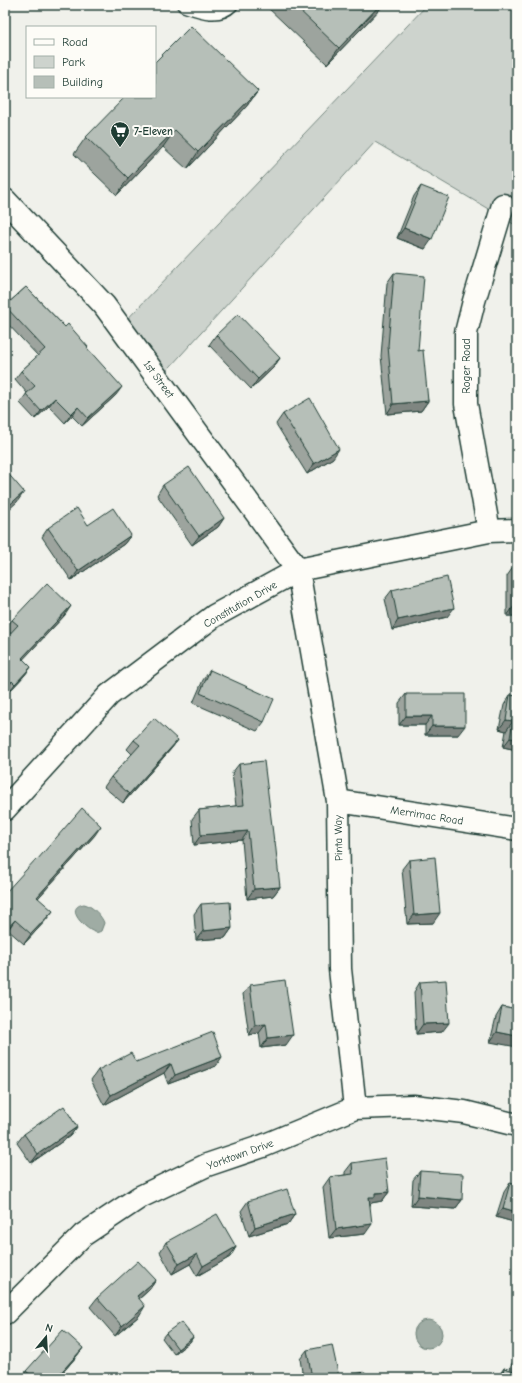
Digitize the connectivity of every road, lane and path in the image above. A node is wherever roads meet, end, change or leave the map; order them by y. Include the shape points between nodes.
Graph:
1 (184, 5) edge
2 (231, 5) edge
3 (5, 200) edge
4 (503, 205) dead end
5 (517, 530) edge
6 (489, 531) junction
7 (298, 570) junction
8 (338, 801) junction
9 (5, 809) edge
10 (517, 829) edge
11 (355, 1108) junction
12 (517, 1125) edge
13 (5, 1313) edge

1 - 2 lane via 208,12 226,10
3 - 7 street, 1st Street via 104,305
4 - 6 street, Roger Road via 466,333 466,404
5 - 6 street, Constitution Drive
6 - 7 street, Constitution Drive
7 - 8 street, Pinta Way
7 - 9 street, Constitution Drive via 214,616 110,695
8 - 10 street, Merrimac Road
8 - 11 street, Pinta Way via 340,969
11 - 12 street, Yorktown Drive via 413,1106 464,1112
11 - 13 street, Yorktown Drive via 263,1146 207,1165 140,1197 83,1235

